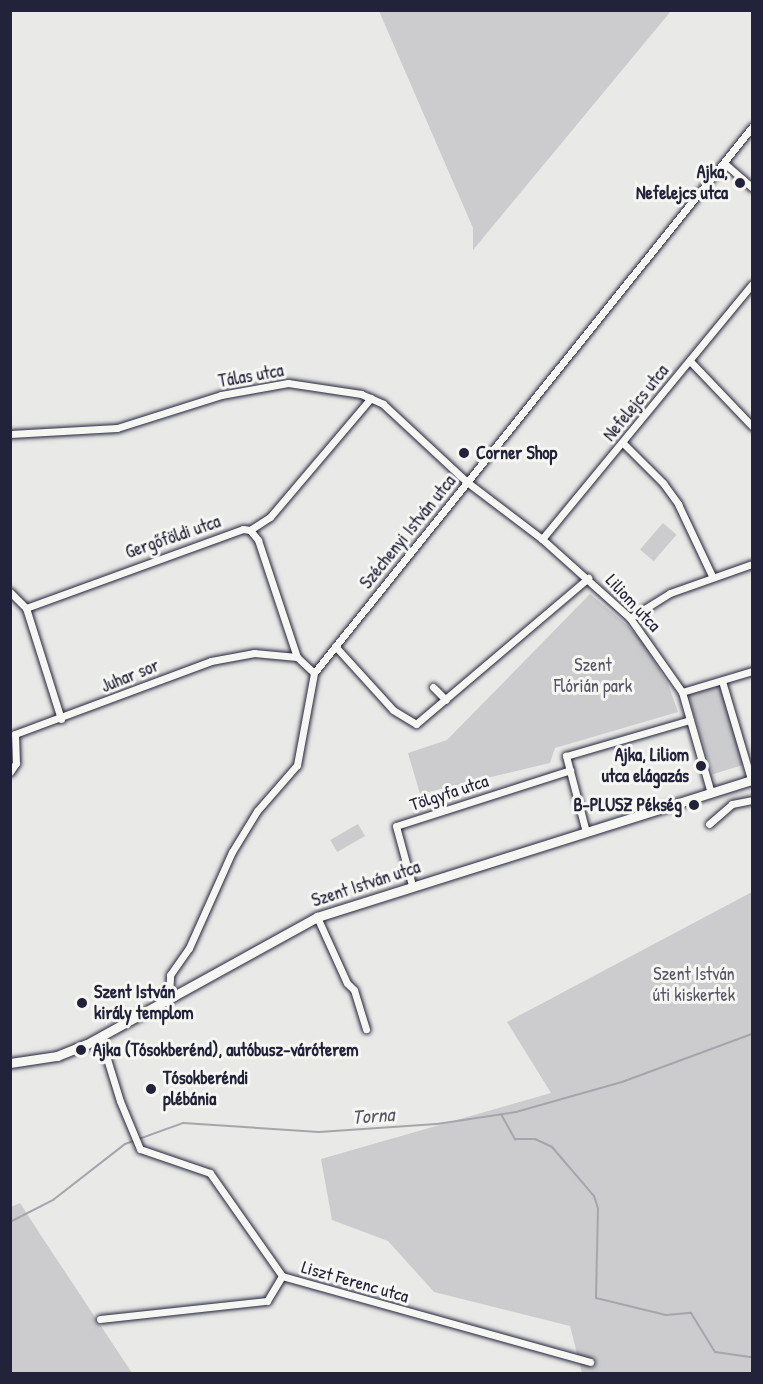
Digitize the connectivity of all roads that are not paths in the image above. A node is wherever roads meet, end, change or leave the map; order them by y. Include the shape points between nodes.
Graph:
1 (753, 127) edge
2 (723, 163) junction
3 (753, 187) edge
4 (753, 284) edge
5 (690, 361) junction
6 (371, 399) junction
7 (753, 426) edge
8 (10, 434) edge
9 (623, 443) junction
10 (467, 482) junction
11 (250, 530) junction
12 (542, 539) junction
13 (753, 564) edge
14 (712, 576) junction
15 (588, 578) junction
16 (10, 592) edge
17 (26, 608) junction
18 (630, 618) junction
19 (335, 646) junction
20 (297, 657) junction
21 (753, 671) edge
22 (314, 673) junction
23 (722, 681) junction
24 (434, 687) dead end
25 (682, 692) junction
26 (446, 700) junction
27 (61, 719) junction
28 (690, 720) junction
29 (570, 770) junction
30 (10, 772) edge
31 (752, 781) edge
32 (711, 793) junction
33 (753, 800) edge
34 (710, 824) dead end
35 (586, 832) junction
36 (412, 885) junction
37 (317, 917) junction
38 (169, 998) junction
39 (366, 1029) dead end
40 (100, 1036) junction
41 (10, 1064) edge
42 (282, 1276) junction
43 (100, 1319) dead end
44 (590, 1362) dead end

1 - 2 street, Széchenyi István utca
2 - 3 street
2 - 10 street, Széchenyi István utca
4 - 5 street, Nefelejcs utca
5 - 7 street
5 - 9 street, Nefelejcs utca
6 - 8 street, Tálas utca via 323,385 288,383 221,395 117,428 67,434
6 - 10 street, Tálas utca via 383,404
6 - 11 street via 270,517
9 - 12 street, Nefelejcs utca
9 - 14 street via 678,504
10 - 12 street, Liliom utca
10 - 19 street, Széchenyi István utca
11 - 17 street, Gergőföldi utca via 205,541
11 - 20 street, Gergőföldi utca via 258,540
12 - 15 street, Liliom utca
13 - 14 street
14 - 18 street via 670,593
15 - 18 street, Liliom utca
15 - 26 street
16 - 17 street
17 - 27 street
18 - 25 street, Liliom utca
19 - 22 street, Széchenyi István utca
19 - 26 street via 411,724 422,721
20 - 22 street, Gergőföldi utca
20 - 27 street, Juhar sor via 254,653 211,661
21 - 23 street
22 - 38 street, Széchenyi István utca via 297,765 258,811 232,852 189,948 170,975
23 - 25 street
23 - 31 street
24 - 26 street
25 - 28 street, Liliom utca
27 - 30 street, Juhar sor via 15,734 16,763
28 - 29 street via 566,756
28 - 32 street, Liliom utca
29 - 35 street
29 - 36 street, Tölgyfa utca via 396,826
31 - 32 main road, Szent István utca
32 - 35 main road, Szent István utca
33 - 34 street via 732,804
35 - 36 main road, Szent István utca
36 - 37 main road, Szent István utca
37 - 38 main road, Szent István utca
37 - 39 street via 347,983 354,990
38 - 40 main road, Szent István utca
40 - 41 main road, Szent István utca via 57,1056
40 - 42 street, Liszt Ferenc utca via 140,1149 210,1173
42 - 43 street via 267,1301
42 - 44 street, Liszt Ferenc utca

